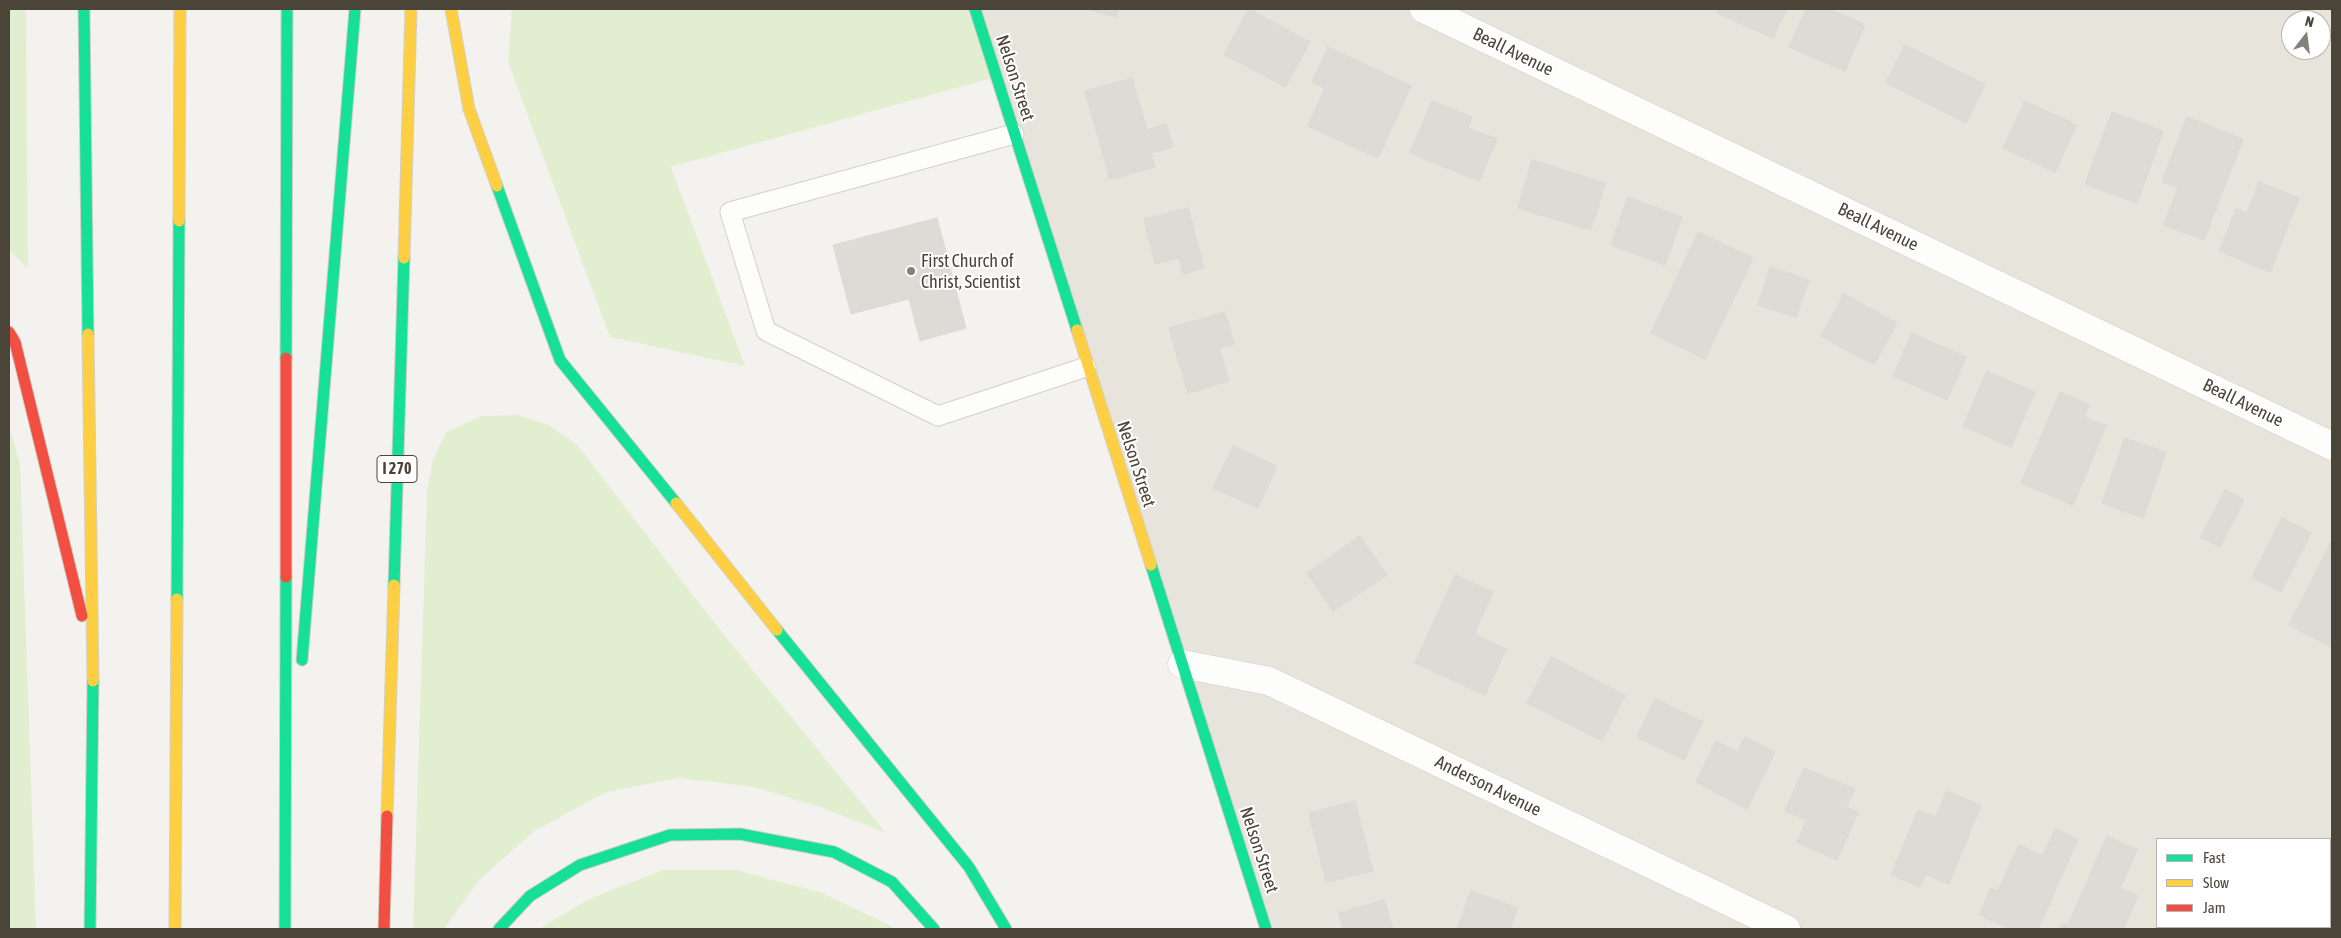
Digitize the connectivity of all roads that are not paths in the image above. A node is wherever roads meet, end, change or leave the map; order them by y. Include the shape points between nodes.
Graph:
1 (84, 9) edge
2 (180, 9) edge
3 (287, 9) edge
4 (355, 9) edge
5 (410, 9) edge
6 (451, 9) edge
7 (974, 9) edge
8 (1424, 9) edge
9 (1014, 134) junction
10 (9, 332) edge
11 (1086, 367) junction
12 (2332, 446) edge
13 (93, 663) junction
14 (1182, 664) junction
15 (301, 671) dead end
16 (298, 711) dead end
17 (285, 869) junction
18 (90, 929) edge
19 (175, 929) edge
20 (285, 929) edge
21 (384, 929) edge
22 (499, 929) edge
23 (934, 929) edge
24 (1006, 929) edge
25 (1266, 929) edge
26 (1786, 929) edge

1 - 13 main road
2 - 19 main road
3 - 17 main road
4 - 15 main road
5 - 21 main road, I 270
6 - 24 main road via 469,109 560,360 969,867
7 - 9 main road, Nelson Street
8 - 12 street, Beall Avenue
9 - 11 main road, Nelson Street
9 - 11 lane via 730,212 766,331 938,416
10 - 13 main road via 15,342
11 - 14 main road, Nelson Street
13 - 18 main road
14 - 25 main road, Nelson Street
14 - 26 street, Anderson Avenue via 1269,681
16 - 17 main road
17 - 20 main road
22 - 23 main road via 530,896 580,865 670,835 740,834 834,852 892,882

